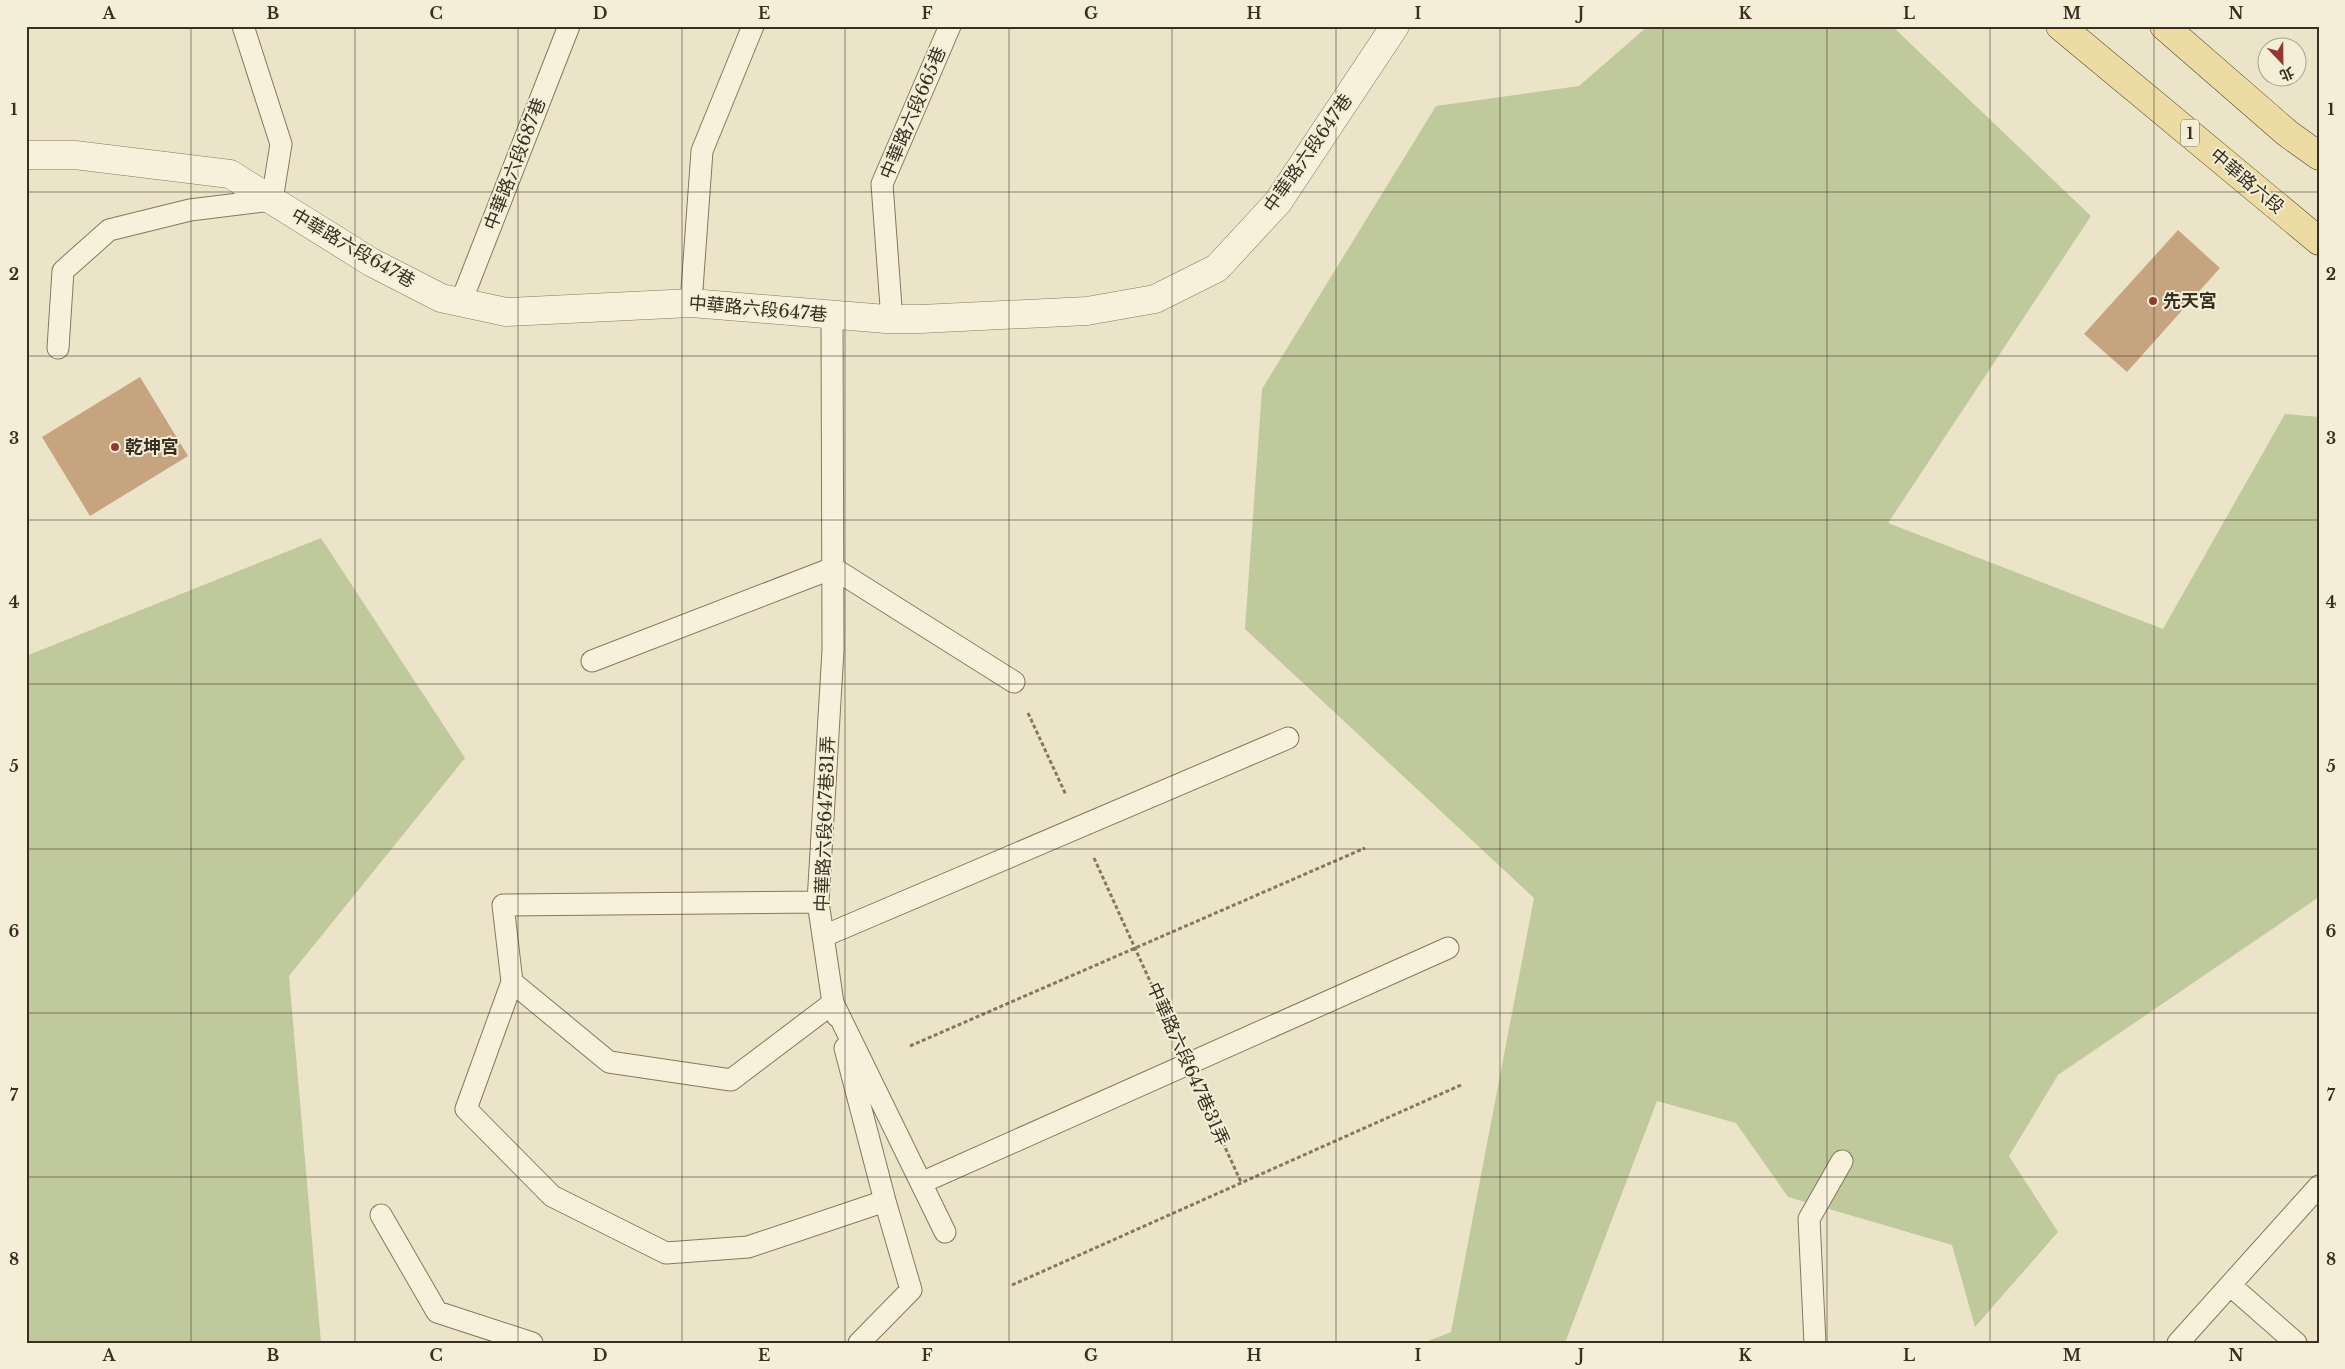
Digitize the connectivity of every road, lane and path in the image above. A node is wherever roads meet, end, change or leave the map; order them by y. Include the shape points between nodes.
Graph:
1 (243, 26) edge
2 (569, 26) edge
3 (752, 26) edge
4 (950, 26) edge
5 (1395, 26) edge
6 (2060, 26) edge
7 (2164, 26) edge
8 (26, 155) edge
9 (2319, 156) edge
10 (272, 200) junction
11 (2319, 241) edge
12 (461, 302) junction
13 (690, 302) junction
14 (832, 315) junction
15 (886, 319) junction
16 (58, 348) dead end
17 (833, 568) junction
18 (592, 661) dead end
19 (1014, 682) joint
20 (1288, 738) dead end
21 (1080, 826) junction
22 (1365, 848) dead end
23 (818, 902) junction
24 (824, 936) junction
25 (1134, 947) junction
26 (1448, 948) dead end
27 (512, 982) junction
28 (833, 1003) junction
29 (910, 1046) dead end
30 (1188, 1064) junction
31 (1461, 1084) dead end
32 (1842, 1161) dead end
33 (1241, 1182) junction
34 (921, 1183) junction
35 (2319, 1186) edge
36 (885, 1201) junction
37 (381, 1215) dead end
38 (946, 1232) dead end
39 (1012, 1285) dead end
40 (2230, 1285) junction
41 (532, 1343) edge
42 (859, 1343) edge
43 (1815, 1343) edge
44 (2178, 1343) edge
45 (2296, 1343) edge

1 - 10 lane via 281,144
2 - 12 lane, 中華路六段687巷
3 - 13 lane via 702,151
4 - 15 lane, 中華路六段665巷 via 882,184 891,307
5 - 15 street, 中華路六段647巷 via 1278,202 1217,268 1155,299 1087,311
6 - 11 main road, 中華路六段 / 1
7 - 9 main road via 2286,133
8 - 10 street, 中華路六段647巷 via 75,155 230,174
10 - 12 street, 中華路六段647巷 via 371,262 441,298
10 - 16 lane via 190,210 110,230 63,271
12 - 13 street, 中華路六段647巷 via 506,312
13 - 14 street, 中華路六段647巷
14 - 15 street, 中華路六段647巷
14 - 17 lane, 中華路六段647巷31弄
17 - 18 lane
17 - 19 lane
17 - 23 lane, 中華路六段647巷31弄 via 833,650
19 - 21 path, 中華路六段647巷31弄
20 - 21 lane
21 - 24 lane
21 - 25 path, 中華路六段647巷31弄
22 - 25 path
23 - 24 lane, 中華路六段647巷31弄
23 - 27 lane via 503,905
24 - 28 lane, 中華路六段647巷31弄
25 - 29 path
25 - 30 path, 中華路六段647巷31弄
26 - 30 lane
27 - 28 lane via 609,1062 730,1080
27 - 36 lane via 466,1109 552,1196 666,1253 748,1248
28 - 34 lane, 中華路六段647巷31弄
28 - 36 lane
30 - 33 path, 中華路六段647巷31弄
30 - 34 lane
31 - 33 path
32 - 43 lane via 1809,1219
33 - 39 path
34 - 38 lane, 中華路六段647巷31弄
35 - 40 lane
36 - 42 lane via 911,1290
37 - 41 lane via 437,1312
40 - 44 lane
40 - 45 lane

